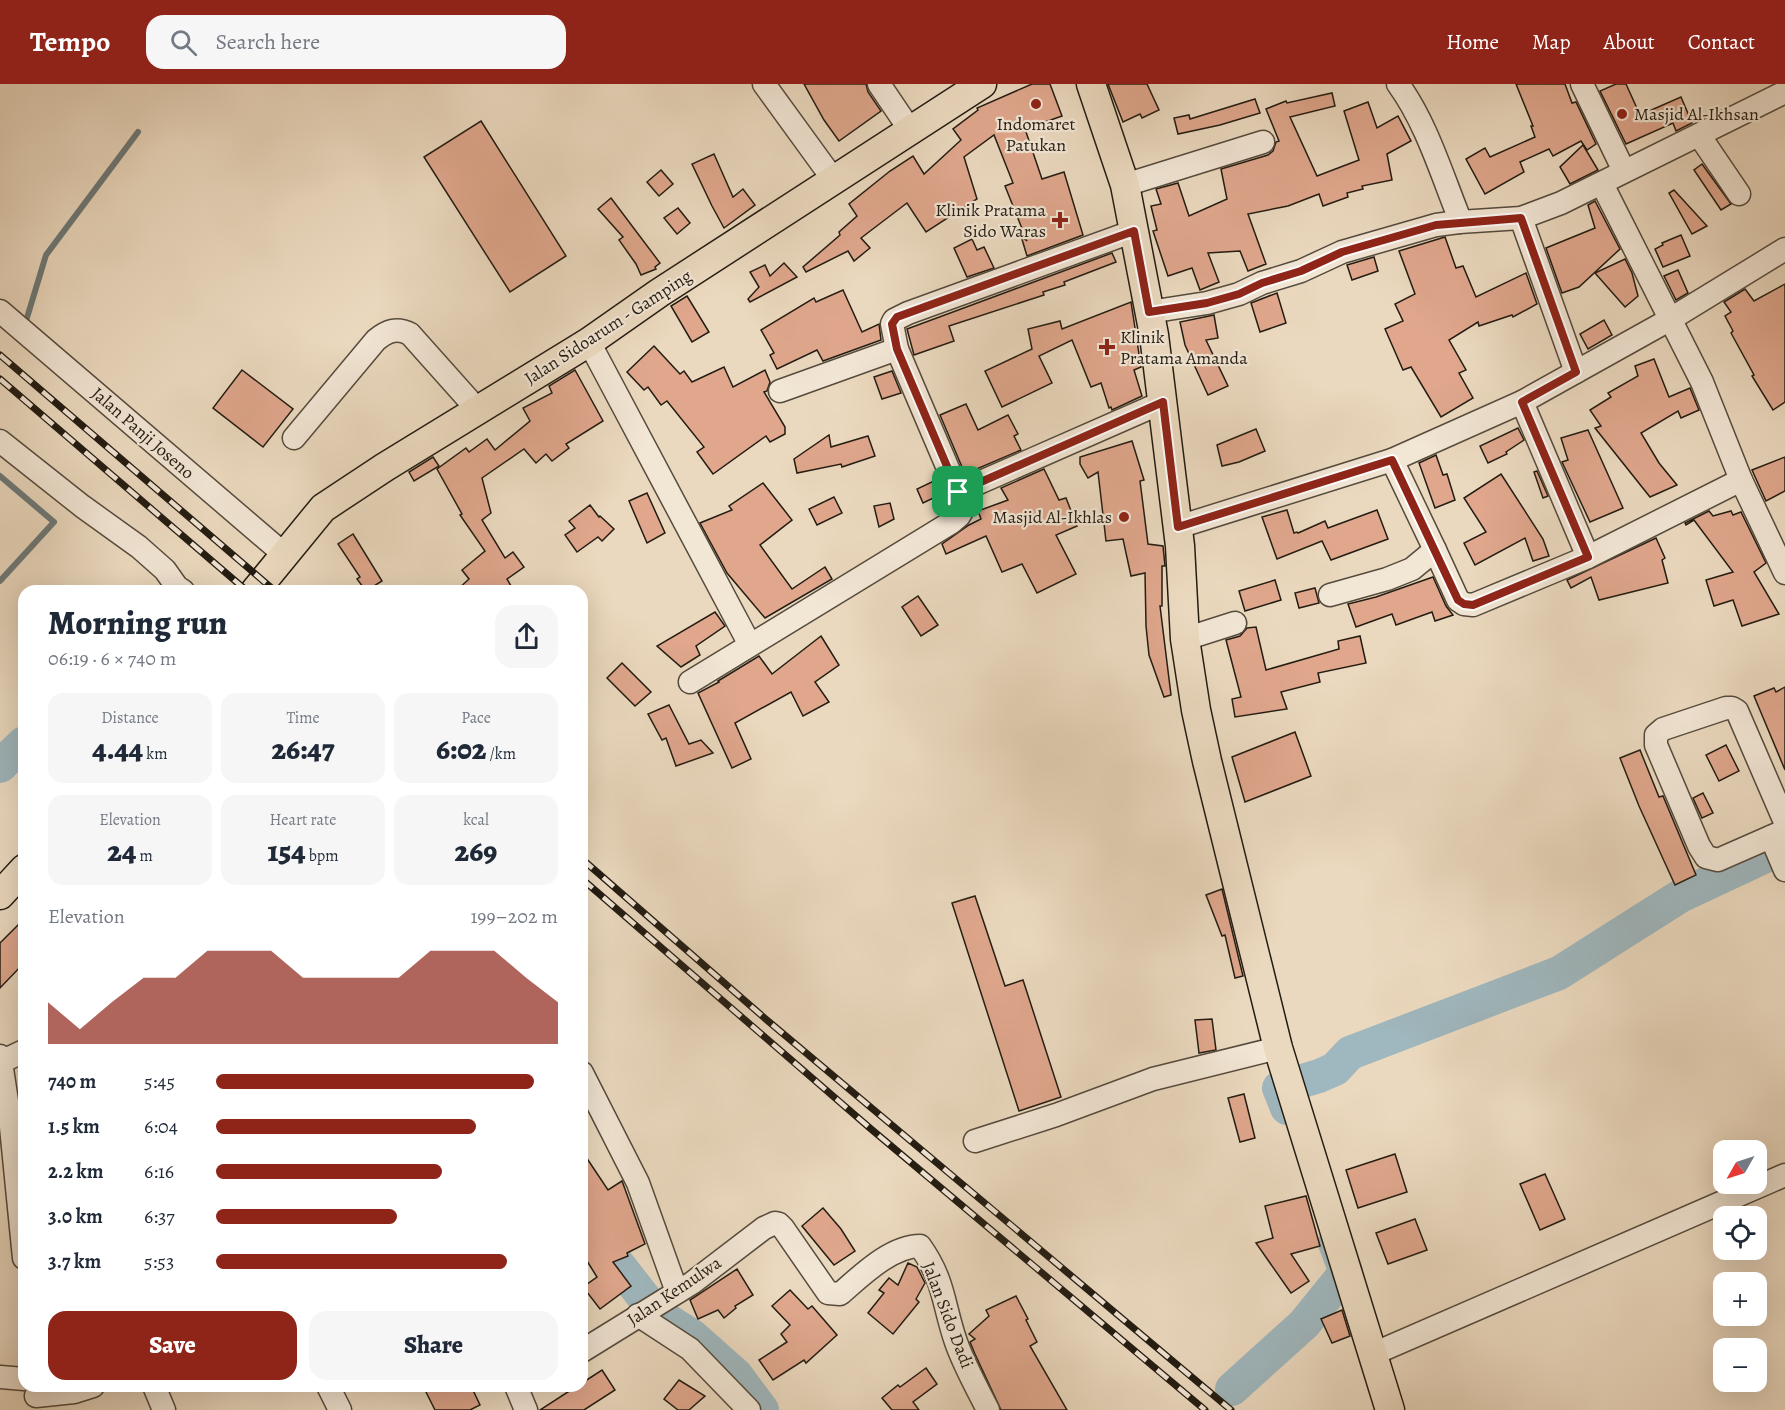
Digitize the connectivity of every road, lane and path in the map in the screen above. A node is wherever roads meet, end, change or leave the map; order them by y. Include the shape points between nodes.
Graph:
1 (764, 84) edge
2 (879, 84) edge
3 (981, 84) edge
4 (1091, 84) edge
5 (1398, 84) edge
6 (1582, 84) edge
7 (1785, 92) edge
8 (910, 130) junction
9 (1699, 135) junction
10 (1263, 142) dead end
11 (1624, 171) junction
12 (833, 179) junction
13 (1602, 184) junction
14 (1125, 185) junction
15 (1739, 194) dead end
16 (1521, 218) junction
17 (1459, 222) junction
18 (1134, 231) junction
19 (1785, 249) edge
20 (0, 311) edge
21 (1149, 312) junction
22 (1669, 320) junction
23 (589, 342) junction
24 (897, 349) junction
25 (1576, 372) junction
26 (780, 391) dead end
27 (1163, 402) junction
28 (1522, 402) junction
29 (476, 411) junction
30 (294, 438) dead end
31 (0, 441) edge
32 (1392, 460) junction
33 (1741, 480) junction
34 (958, 492) junction
35 (1178, 527) junction
36 (1435, 550) junction
37 (285, 555) junction
38 (1588, 557) junction
39 (1785, 573) edge
40 (176, 585) edge
41 (260, 585) edge
42 (1330, 595) dead end
43 (1234, 623) dead end
44 (1185, 639) junction
45 (750, 645) junction
46 (690, 682) dead end
47 (1780, 833) edge
48 (18, 876) edge
49 (0, 895) edge
50 (1278, 1048) junction
51 (18, 1053) edge
52 (1, 1059) edge
53 (588, 1085) edge
54 (975, 1141) dead end
55 (1785, 1175) edge
56 (18, 1184) edge
57 (764, 1228) joint
58 (671, 1296) junction
59 (638, 1315) junction
60 (588, 1347) edge
61 (1373, 1354) junction
62 (0, 1377) edge
63 (18, 1386) edge
64 (74, 1392) edge
65 (156, 1392) edge
66 (331, 1392) edge
67 (31, 1393) edge
68 (164, 1410) edge
69 (340, 1410) edge
70 (749, 1410) edge
71 (988, 1410) edge
72 (1390, 1410) edge

1 - 12 street
2 - 8 street
3 - 8 main road, Jalan Sidoarum - Gamping
4 - 14 main road
5 - 17 street via 1423,127
6 - 11 street
7 - 9 street
8 - 12 main road, Jalan Sidoarum - Gamping
9 - 11 street
9 - 15 street
10 - 14 street
11 - 13 street
12 - 23 main road, Jalan Sidoarum - Gamping
13 - 16 street
13 - 22 street
14 - 18 main road
16 - 17 street
16 - 25 street
17 - 21 street via 1427,227 1342,252 1239,294
18 - 21 main road
18 - 24 street via 897,317 892,324
19 - 22 street
20 - 37 street, Jalan Panji Joseno
21 - 27 main road
22 - 25 street
22 - 33 street via 1702,382
23 - 29 main road, Jalan Sidoarum - Gamping
23 - 45 street
24 - 26 street
24 - 34 street
25 - 28 street
27 - 34 street
27 - 35 main road
28 - 32 street
28 - 38 street
29 - 30 street via 410,334 393,331 376,340
29 - 37 main road, Jalan Sidoarum - Gamping via 324,508
31 - 40 street via 139,547
32 - 35 street
32 - 36 street
33 - 38 street
33 - 39 street
34 - 45 street via 963,510 952,522
35 - 44 main road
36 - 38 street via 1458,600 1469,605
36 - 42 street via 1412,569
37 - 41 main road, Jalan Sidoarum - Gamping
43 - 44 street
44 - 50 main road via 1207,762
45 - 46 street
47 - 47 street via 1718,860 1706,857 1656,745 1656,735 1663,729 1726,708 1737,711
48 - 49 main road
50 - 54 street via 1153,1079
50 - 61 main road
51 - 52 street
52 - 56 street
53 - 58 street via 638,1183
55 - 61 street
57 - 58 street, Jalan Kemulwa
57 - 71 street, Jalan Sido Dadi via 779,1224 828,1293 840,1294 893,1253 908,1246 920,1246 932,1263 956,1343
58 - 59 street, Jalan Kemulwa
59 - 60 street, Jalan Kemulwa
59 - 70 street via 690,1349
61 - 72 main road
62 - 63 street
64 - 67 street
65 - 68 street
66 - 69 street

